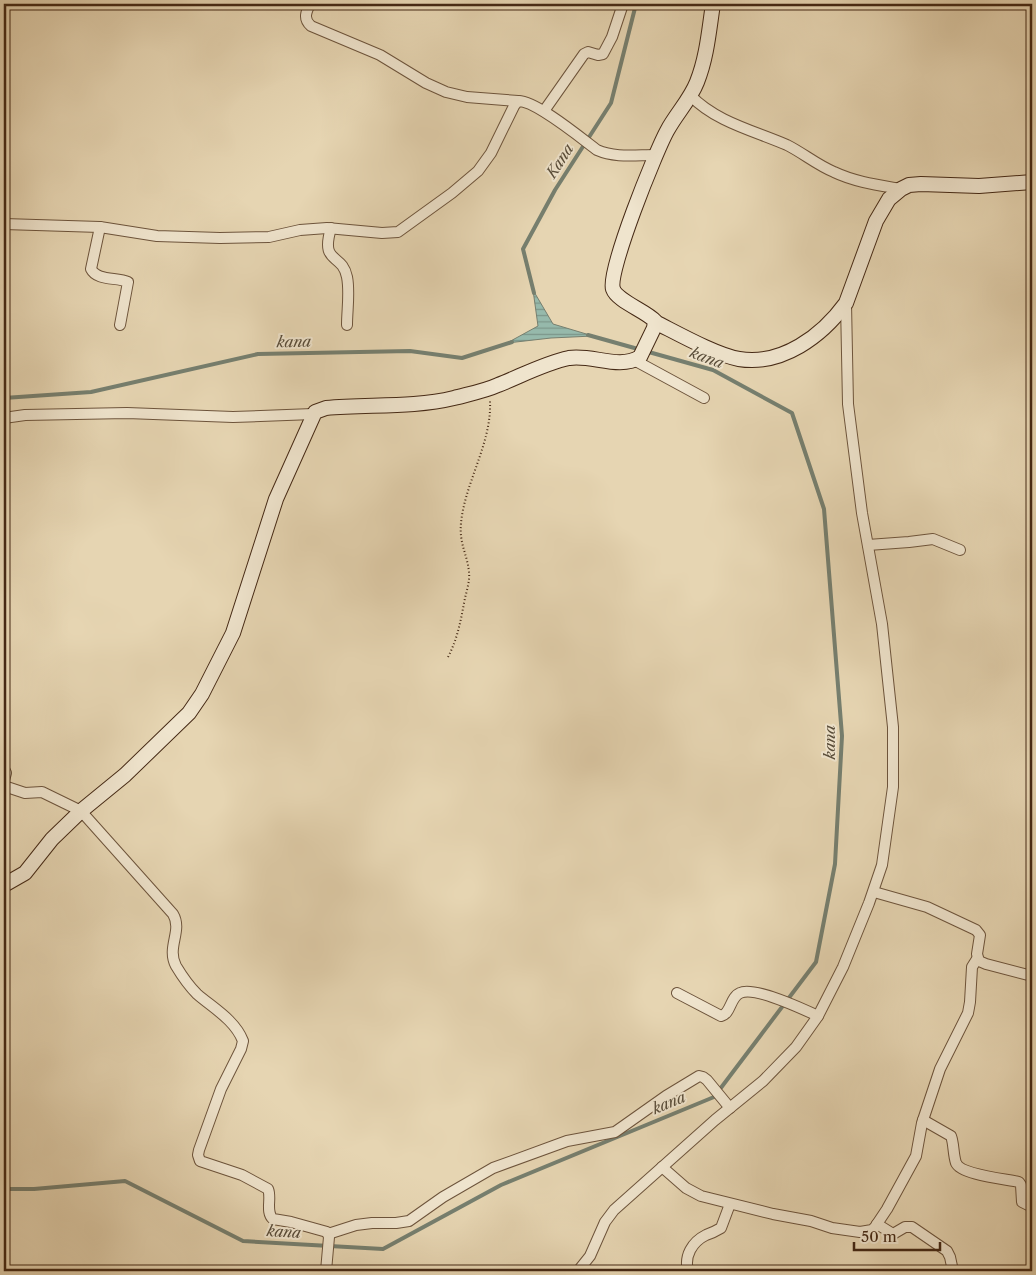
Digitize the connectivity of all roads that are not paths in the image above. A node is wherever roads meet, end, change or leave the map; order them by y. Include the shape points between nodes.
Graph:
1 (310, 4) edge
2 (623, 4) edge
3 (713, 4) edge
4 (691, 96) junction
5 (518, 101) junction
6 (544, 111) junction
7 (656, 155) junction
8 (1032, 182) edge
9 (901, 189) junction
10 (4, 224) edge
11 (100, 227) junction
12 (331, 228) junction
13 (846, 303) junction
14 (120, 325) dead end
15 (347, 325) dead end
16 (654, 327) junction
17 (638, 356) junction
18 (704, 398) dead end
19 (313, 414) junction
20 (4, 418) edge
21 (868, 545) junction
22 (960, 550) dead end
23 (4, 769) edge
24 (4, 780) edge
25 (4, 786) edge
26 (80, 811) junction
27 (4, 885) edge
28 (874, 892) junction
29 (978, 959) junction
30 (1032, 976) edge
31 (677, 993) dead end
32 (814, 1014) junction
33 (728, 1105) junction
34 (923, 1120) junction
35 (662, 1167) junction
36 (730, 1204) junction
37 (1032, 1206) edge
38 (877, 1224) junction
39 (328, 1235) junction
40 (327, 1268) edge
41 (578, 1271) edge
42 (688, 1271) edge
43 (953, 1271) edge

1 - 5 street via 306,16 311,26 380,55 437,89 459,96
2 - 6 street via 603,54 586,53
3 - 4 street via 702,71
4 - 7 street
4 - 9 street via 722,118 788,146 833,172 853,180
5 - 6 street
5 - 12 street via 492,153 478,171 402,229 382,234
6 - 7 street via 597,150 612,155
7 - 16 street via 619,253 612,282 616,294 652,318
8 - 9 street via 978,186 921,184
9 - 13 street via 889,199 876,220
10 - 11 street
11 - 12 street via 157,236 220,238
11 - 14 street via 91,269 99,276 128,282
12 - 15 street via 327,244 329,252 344,269 348,280
13 - 16 street via 810,340 786,353 763,360 729,356
13 - 21 street via 848,404
16 - 17 street
17 - 18 street
17 - 19 street via 614,361 571,358 489,388 437,401 338,407 317,410
19 - 20 street via 233,417 25,415
19 - 26 street via 276,499 233,633 202,694 189,713 144,758
21 - 22 street via 933,539
21 - 28 street via 882,624 894,727 893,787 882,865
23 - 24 street
25 - 26 street via 25,793 42,792
26 - 27 street via 20,877
26 - 39 street via 173,914 177,923 172,952 175,964 193,989 235,1027 242,1038 243,1044 221,1089 199,1150 199,1160 242,1175 268,1189 269,1214 273,1219
28 - 29 street via 927,907 976,930 980,935
28 - 32 street via 843,968
29 - 30 street
29 - 34 street via 972,967 966,1019 940,1069
31 - 32 street via 721,1016 740,993 766,995
32 - 33 street via 788,1058 763,1081
33 - 35 street
33 - 39 street via 707,1080 697,1077 615,1132 566,1141 493,1168 443,1196 406,1222 356,1225
34 - 37 street via 951,1136 959,1167 968,1172 1019,1182 1022,1202
34 - 38 street via 914,1160
35 - 36 street via 693,1192
35 - 41 street via 610,1215 590,1256
36 - 38 street via 832,1228 868,1232
36 - 42 street via 721,1228 691,1248 686,1262
38 - 43 street via 893,1234 905,1227 914,1228 947,1251
39 - 40 street

